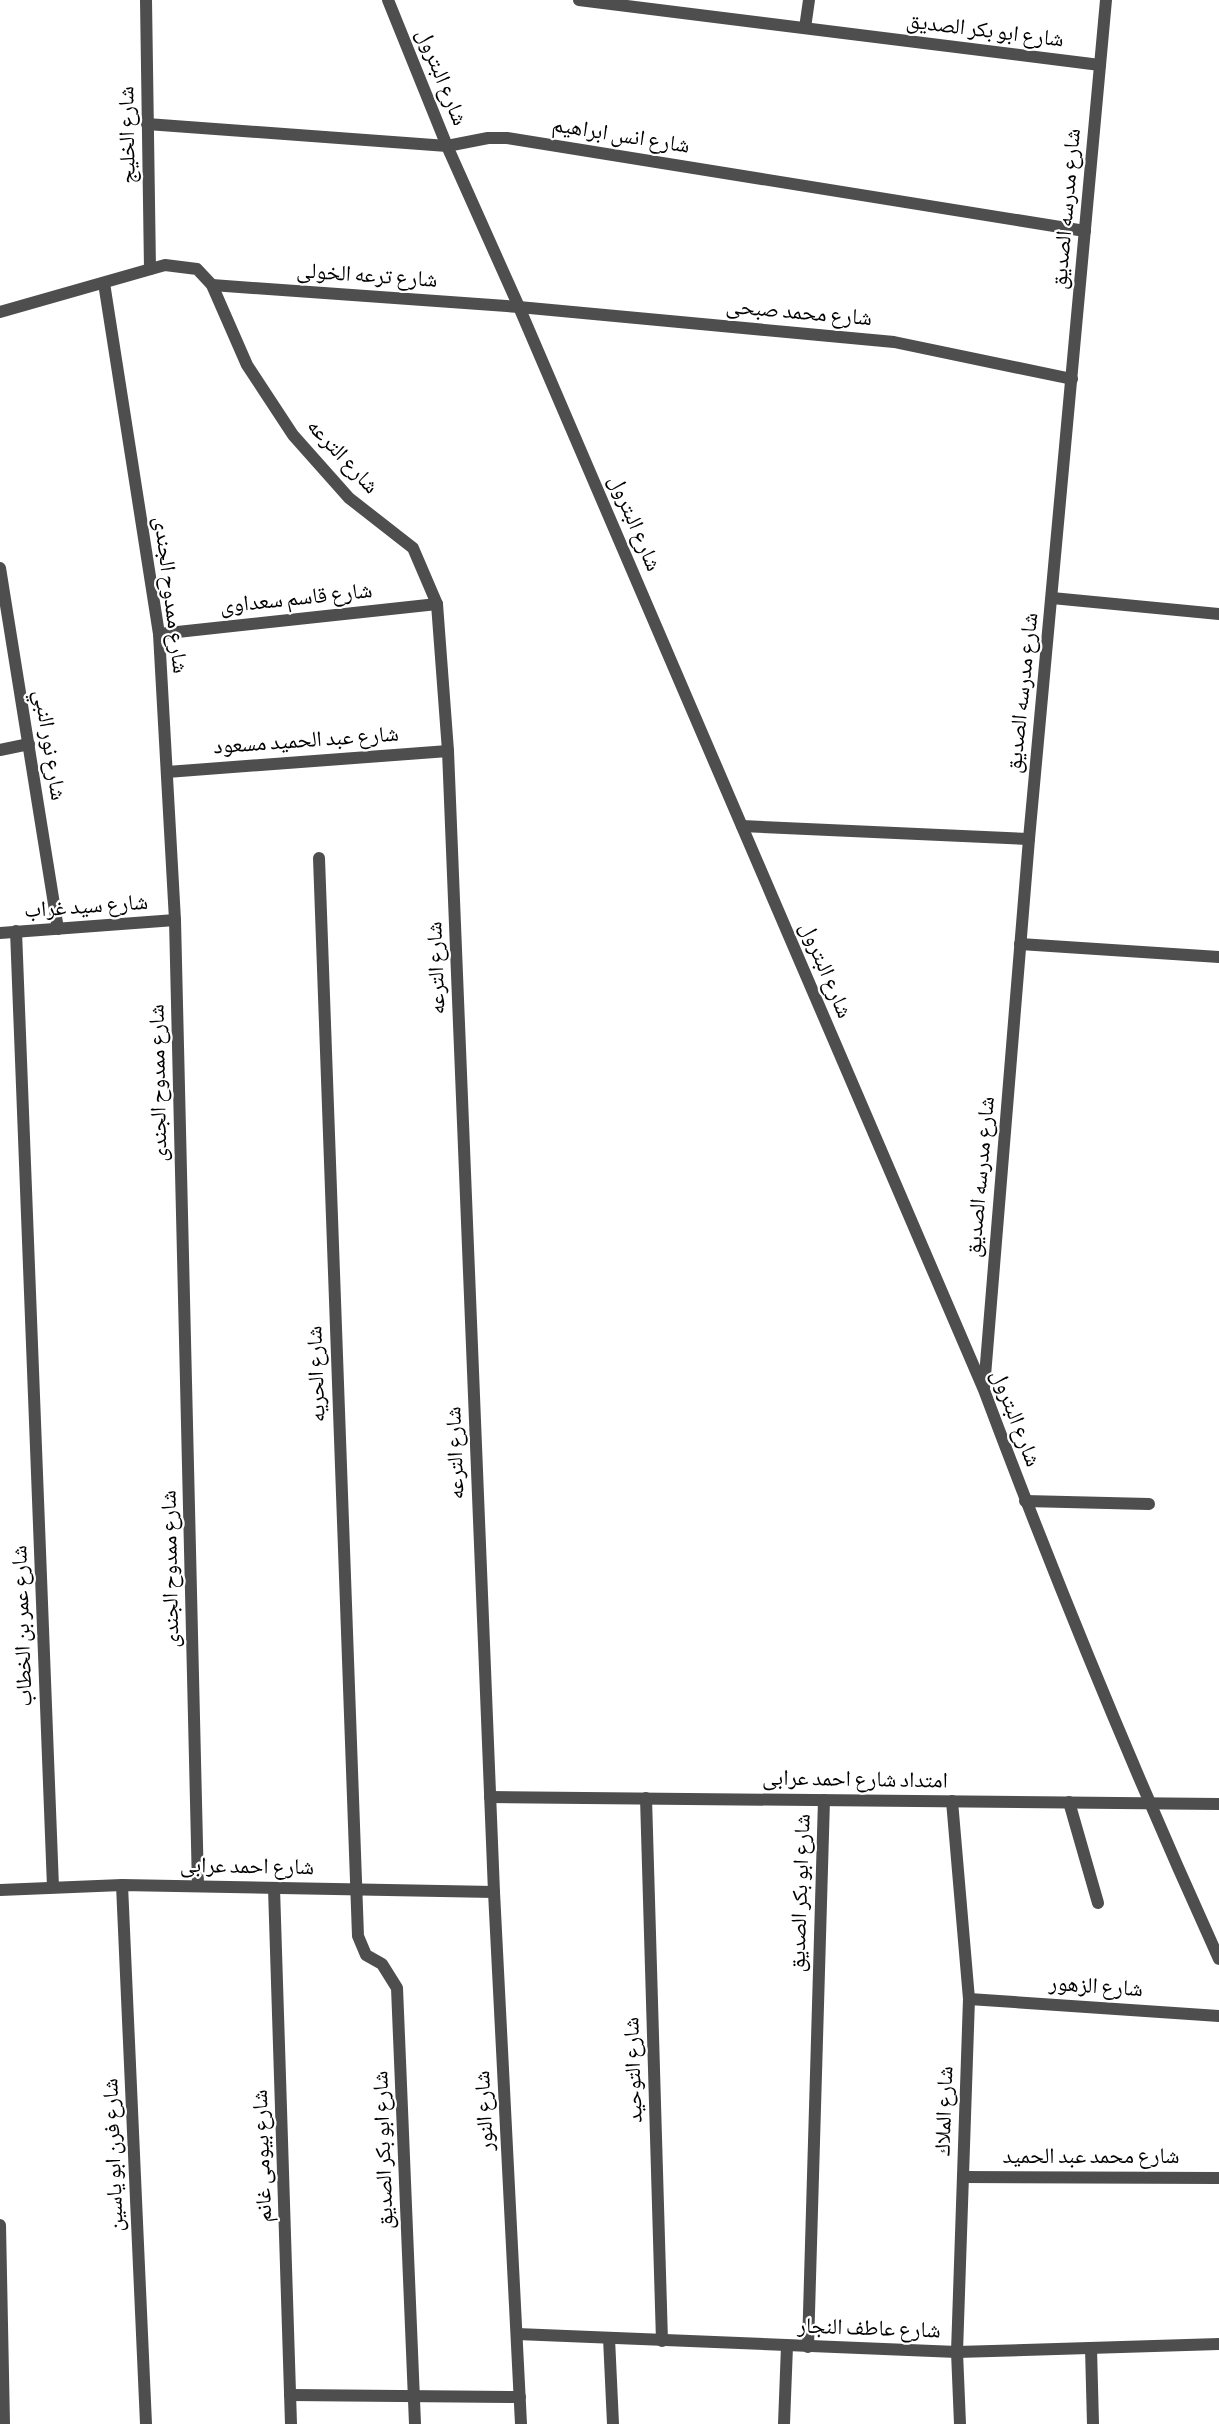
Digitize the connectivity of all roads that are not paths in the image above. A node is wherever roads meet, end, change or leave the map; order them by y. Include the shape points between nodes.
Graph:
1 (146, 0) edge
2 (388, 0) edge
3 (579, 0) edge
4 (809, 0) edge
5 (1106, 0) edge
6 (674, 6) edge
7 (805, 28) junction
8 (1100, 65) junction
9 (147, 124) junction
10 (447, 146) junction
11 (1085, 231) junction
12 (150, 269) junction
13 (104, 283) junction
14 (212, 285) junction
15 (519, 307) junction
16 (0, 312) edge
17 (1072, 379) junction
18 (0, 568) edge
19 (1052, 598) junction
20 (437, 604) junction
21 (1219, 614) edge
22 (159, 634) junction
23 (29, 744) junction
24 (0, 750) edge
25 (448, 751) junction
26 (167, 772) junction
27 (742, 826) junction
28 (1029, 839) junction
29 (319, 858) dead end
30 (175, 920) junction
31 (58, 929) junction
32 (16, 932) junction
33 (0, 933) edge
34 (1020, 944) junction
35 (1219, 957) edge
36 (984, 1390) junction
37 (1025, 1501) junction
38 (1149, 1504) dead end
39 (490, 1797) junction
40 (646, 1798) junction
41 (824, 1800) junction
42 (952, 1801) junction
43 (1068, 1802) junction
44 (1149, 1803) junction
45 (1219, 1804) edge
46 (122, 1885) junction
47 (198, 1886) junction
48 (53, 1887) junction
49 (274, 1888) junction
50 (0, 1890) edge
51 (355, 1890) junction
52 (494, 1892) junction
53 (1098, 1903) dead end
54 (1219, 1959) edge
55 (969, 1999) junction
56 (1219, 2016) edge
57 (963, 2177) junction
58 (1219, 2178) edge
59 (0, 2225) edge
60 (517, 2334) junction
61 (609, 2338) junction
62 (662, 2340) junction
63 (1219, 2344) edge
64 (787, 2346) junction
65 (808, 2347) junction
66 (1090, 2348) junction
67 (957, 2352) junction
68 (290, 2395) junction
69 (414, 2395) junction
70 (520, 2397) junction
71 (4, 2424) edge
72 (146, 2424) edge
73 (291, 2424) edge
74 (415, 2424) edge
75 (521, 2424) edge
76 (613, 2424) edge
77 (784, 2424) edge
78 (960, 2424) edge
79 (1093, 2424) edge

1 - 9 street, شارع الخليج
2 - 10 street, شارع البترول
3 - 6 street, شارع ابو بكر الصديق
4 - 7 street
5 - 8 street, شارع مدرسه الصديق
6 - 7 street, شارع ابو بكر الصديق
7 - 8 street, شارع ابو بكر الصديق
8 - 11 street, شارع مدرسه الصديق
9 - 10 street, شارع انس ابراهيم
9 - 12 street, شارع الخليج
10 - 11 street, شارع انس ابراهيم via 507,138
10 - 15 street, شارع البترول
11 - 17 street, شارع مدرسه الصديق
12 - 13 street
12 - 14 street via 197,269
13 - 16 street
13 - 22 street, شارع ممدوح الجندى
14 - 15 street, شارع ترعه الخولى
14 - 20 street, شارع الترعه via 247,365 293,435 349,498 413,548
15 - 17 street, شارع محمد صبحى via 894,342
15 - 27 street, شارع البترول
17 - 19 street, شارع مدرسه الصديق
18 - 23 street, شارع نور النبي
19 - 21 street
19 - 28 street, شارع مدرسه الصديق
20 - 22 street, شارع قاسم سعداوى
20 - 25 street, شارع الترعه
22 - 26 street, شارع ممدوح الجندى
23 - 24 street
23 - 31 street, شارع نور النبي
25 - 26 street, شارع عبد الحميد مسعود
25 - 39 street, شارع الترعه
26 - 30 street, شارع ممدوح الجندى
27 - 28 street
27 - 36 street, شارع البترول
28 - 34 street, شارع مدرسه الصديق
29 - 51 street, شارع الحريه
30 - 31 street, شارع سيد غراب
30 - 47 street, شارع ممدوح الجندى
31 - 32 street, شارع سيد غراب
32 - 33 street, شارع سيد غراب
32 - 48 street, شارع عمر بن الخطاب
34 - 35 street
34 - 36 street, شارع مدرسه الصديق
36 - 37 street, شارع البترول
37 - 38 street
37 - 44 street, شارع البترول
39 - 40 street, امتداد شارع احمد عرابى
39 - 52 street, شارع النور
40 - 41 street, امتداد شارع احمد عرابى
40 - 62 street, شارع التوحيد
41 - 42 street, امتداد شارع احمد عرابى
41 - 65 street, شارع ابو بكر الصديق
42 - 43 street, امتداد شارع احمد عرابى
42 - 55 street, شارع الملاك
43 - 44 street, امتداد شارع احمد عرابى
43 - 53 street
44 - 45 street, امتداد شارع احمد عرابى
44 - 54 street, شارع البترول
46 - 47 street, شارع احمد عرابى
46 - 48 street, شارع احمد عرابى
46 - 72 street, شارع فرن ابو ياسين
47 - 49 street, شارع احمد عرابى
48 - 50 street, شارع احمد عرابى
49 - 51 street, شارع احمد عرابى
49 - 68 street, شارع بيومى غانم
51 - 52 street, شارع احمد عرابى
51 - 69 street, شارع ابو بكر الصديق via 358,1936 366,1955 382,1964 397,1988
52 - 60 street, شارع النور
55 - 56 street, شارع الزهور
55 - 57 street, شارع الملاك
57 - 58 street, شارع محمد عبد الحميد
57 - 67 street, شارع الملاك
59 - 71 street
60 - 61 street, شارع عاطف النجار
60 - 70 street, شارع النور
61 - 62 street, شارع عاطف النجار
61 - 76 street
62 - 64 street, شارع عاطف النجار
63 - 66 street, شارع عاطف النجار
64 - 65 street, شارع عاطف النجار
64 - 77 street
65 - 67 street, شارع عاطف النجار
66 - 67 street, شارع عاطف النجار
66 - 79 street
67 - 78 street, شارع الملاك
68 - 69 street
68 - 73 street, شارع بيومى غانم
69 - 70 street
69 - 74 street, شارع ابو بكر الصديق
70 - 75 street, شارع النور

